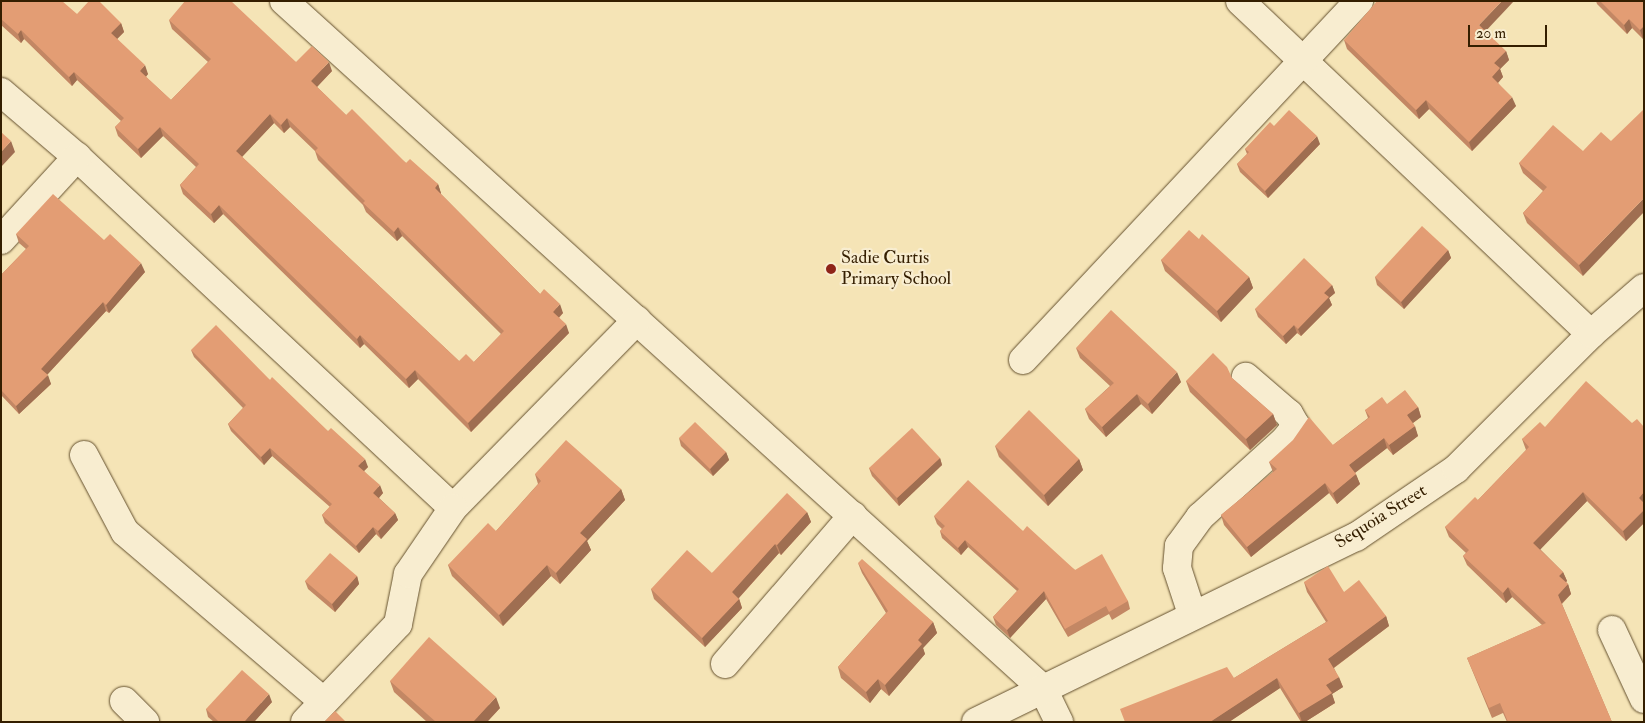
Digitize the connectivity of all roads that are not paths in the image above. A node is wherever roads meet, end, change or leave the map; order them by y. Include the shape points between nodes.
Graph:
1 (284, 1) edge
2 (1240, 1) edge
3 (1359, 1) edge
4 (1304, 60) junction
5 (1, 92) edge
6 (76, 157) junction
7 (1, 240) edge
8 (1644, 288) edge
9 (637, 320) junction
10 (1591, 334) junction
11 (1024, 360) dead end
12 (1246, 377) dead end
13 (84, 454) dead end
14 (453, 508) junction
15 (853, 515) junction
16 (1192, 614) junction
17 (1612, 630) dead end
18 (725, 664) dead end
19 (1043, 689) junction
20 (322, 700) junction
21 (1644, 700) edge
22 (124, 701) dead end
23 (146, 722) edge
24 (305, 722) edge
25 (976, 722) edge
26 (1059, 722) edge

1 - 9 street
2 - 4 street
3 - 4 street
4 - 10 street
4 - 11 street
5 - 6 street
6 - 7 street
6 - 14 street
8 - 10 street, Sequoia Street
9 - 14 street
9 - 15 street
10 - 16 street, Sequoia Street via 1456,468 1356,537
12 - 16 street via 1289,414 1296,426 1285,440 1200,516 1179,546 1177,568
13 - 20 street via 125,532
14 - 20 street via 408,574 398,624
15 - 18 street
15 - 19 street
16 - 19 street, Sequoia Street
17 - 21 street
19 - 25 street, Sequoia Street
19 - 26 street
20 - 24 street
22 - 23 street

